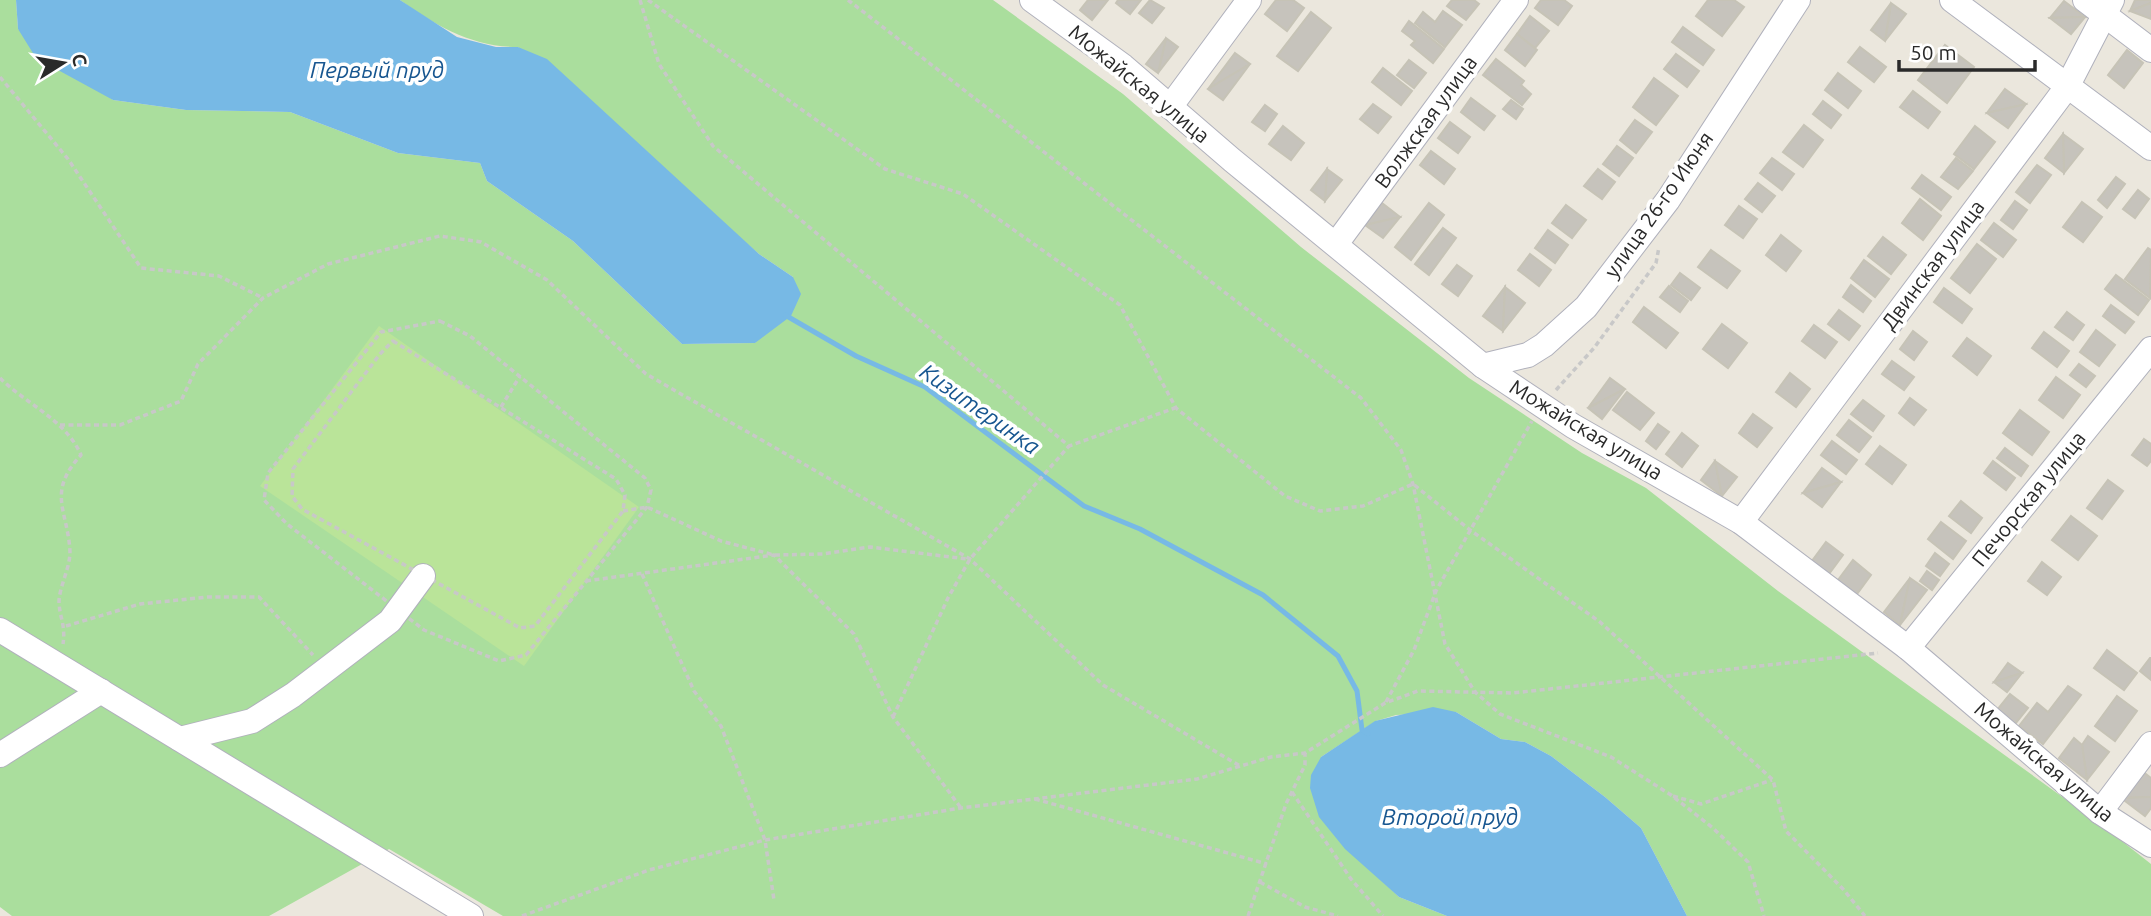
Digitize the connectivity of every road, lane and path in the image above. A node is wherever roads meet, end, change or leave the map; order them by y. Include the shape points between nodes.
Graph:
1 (640, 0) edge
2 (648, 0) edge
3 (848, 0) edge
4 (1032, 0) edge
5 (1249, 0) edge
6 (1516, 0) edge
7 (1798, 0) edge
8 (1952, 0) edge
9 (2085, 0) edge
10 (2109, 7) edge
11 (2151, 50) edge
12 (0, 77) edge
13 (2067, 87) junction
14 (1170, 107) junction
15 (2151, 148) edge
16 (1660, 238) dead end
17 (1336, 244) junction
18 (263, 298) junction
19 (2151, 349) edge
20 (1483, 366) junction
21 (520, 376) junction
22 (0, 377) edge
23 (1541, 406) junction
24 (501, 407) junction
25 (1176, 408) junction
26 (60, 425) junction
27 (1069, 446) junction
28 (1413, 484) junction
29 (647, 506) junction
30 (623, 510) junction
31 (1741, 522) junction
32 (1470, 530) junction
33 (774, 555) junction
34 (970, 559) junction
35 (642, 573) junction
36 (423, 576) junction
37 (586, 581) junction
38 (1436, 591) junction
39 (400, 609) junction
40 (66, 626) junction
41 (0, 630) edge
42 (1908, 648) junction
43 (56, 664) junction
44 (323, 671) junction
45 (1658, 677) junction
46 (101, 691) junction
47 (1475, 692) junction
48 (1385, 703) junction
49 (893, 717) junction
50 (180, 739) junction
51 (2151, 744) edge
52 (1305, 753) junction
53 (0, 755) edge
54 (1240, 766) junction
55 (1773, 780) junction
56 (1292, 792) junction
57 (1671, 795) junction
58 (1033, 799) junction
59 (961, 808) junction
60 (2101, 811) junction
61 (765, 840) junction
62 (2151, 845) edge
63 (1267, 864) junction
64 (1260, 882) junction
65 (774, 900) dead end
66 (471, 916) edge
67 (523, 916) edge
68 (1248, 916) edge
69 (1338, 916) edge
70 (1383, 916) edge
71 (1764, 916) edge
72 (1865, 916) edge

1 - 27 path via 659,64 712,146
2 - 25 path via 885,169 963,194 1120,305
3 - 28 path via 1361,398 1401,450
4 - 14 street, Можайская улица via 1123,66
5 - 14 street
6 - 17 street, Волжская улица
7 - 20 street, улица 26-го Июня via 1668,200 1586,307 1528,355
8 - 13 street
9 - 10 street
10 - 11 street
10 - 13 street, Двинская улица
12 - 18 path via 68,159 141,268 219,276
13 - 15 street
13 - 31 street, Двинская улица
14 - 17 street, Можайская улица
16 - 23 path via 1656,263 1594,348
17 - 20 street, Можайская улица
18 - 26 path via 198,364 181,401 120,425
18 - 34 path via 328,264 440,236 481,242 547,280 646,374
19 - 42 street, Печорская улица
20 - 23 street, Можайская улица
21 - 24 path
21 - 29 path via 645,478 651,490
21 - 39 path via 470,335 440,321 381,332 268,473 264,500 287,524
22 - 26 path
23 - 31 street, Можайская улица
23 - 32 path
24 - 30 path via 616,479 625,495
24 - 36 path via 393,341 293,470 292,496 302,509
25 - 27 path
25 - 28 path via 1285,496 1320,511 1363,506
26 - 40 path via 74,437 81,455 70,467 59,497 70,554 59,603
27 - 34 path
28 - 32 path
28 - 38 path
29 - 30 path
29 - 33 path via 721,541
29 - 37 path
30 - 36 path via 535,626 520,628
31 - 42 street, Можайская улица
32 - 38 path
32 - 45 path via 1600,622
33 - 34 path via 870,547
33 - 35 path
33 - 49 path via 853,634
34 - 49 path
34 - 54 path via 1104,685
35 - 37 path
35 - 61 path via 694,691 721,726
36 - 39 street
37 - 39 path via 526,655 499,662 424,630
38 - 47 path via 1445,644
38 - 48 path via 1414,650
39 - 44 street via 375,635
40 - 43 path
40 - 44 path via 140,604 259,597 310,649
41 - 43 street
42 - 45 path
42 - 60 street, Можайская улица
43 - 46 street
44 - 50 street via 252,721
45 - 47 path via 1513,693
45 - 55 path
46 - 50 street
46 - 53 street
47 - 48 path via 1418,691
47 - 57 path via 1500,714 1611,757
48 - 52 path
49 - 59 path
50 - 66 street
51 - 60 street
52 - 54 path
52 - 56 path via 1305,765
54 - 58 path via 1197,779
55 - 57 path via 1701,804
55 - 72 path via 1786,831
56 - 63 path
56 - 70 path via 1351,879
57 - 71 path via 1748,862
58 - 59 path
58 - 63 path
59 - 61 path
60 - 62 street, Можайская улица
61 - 65 path
61 - 67 path via 649,870
63 - 64 path
64 - 68 path
64 - 69 path via 1305,907

